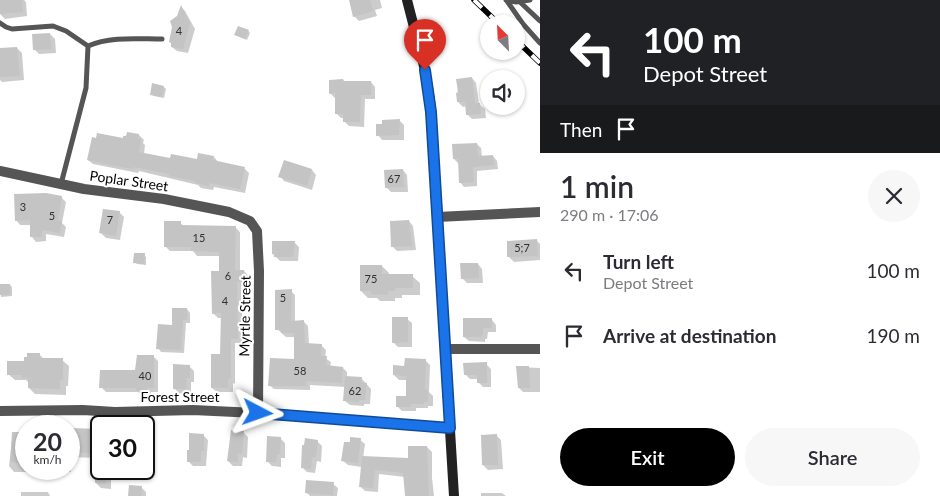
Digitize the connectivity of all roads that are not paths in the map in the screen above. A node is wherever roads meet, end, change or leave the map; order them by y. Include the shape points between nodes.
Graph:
1 (408, 0) edge
2 (506, 0) edge
3 (530, 0) edge
4 (520, 2) junction
5 (540, 21) edge
6 (0, 23) edge
7 (162, 39) dead end
8 (540, 43) edge
9 (88, 46) junction
10 (0, 171) edge
11 (61, 184) junction
12 (540, 212) edge
13 (437, 217) junction
14 (251, 223) joint
15 (445, 349) junction
16 (540, 349) edge
17 (0, 411) edge
18 (258, 413) junction
19 (450, 428) junction
20 (454, 496) edge

1 - 13 main road via 428,90
2 - 4 lane
2 - 8 lane
3 - 4 lane
4 - 5 lane
6 - 9 lane via 12,29 53,26
7 - 9 lane via 115,40
9 - 11 lane via 86,88
10 - 11 street, Poplar Street
11 - 14 street, Poplar Street via 229,212
12 - 13 street
13 - 15 main road
14 - 18 street, Myrtle Street via 257,231 259,263
15 - 16 street
15 - 19 main road
17 - 18 street, Forest Street
18 - 19 street, Forest Street
19 - 20 main road

